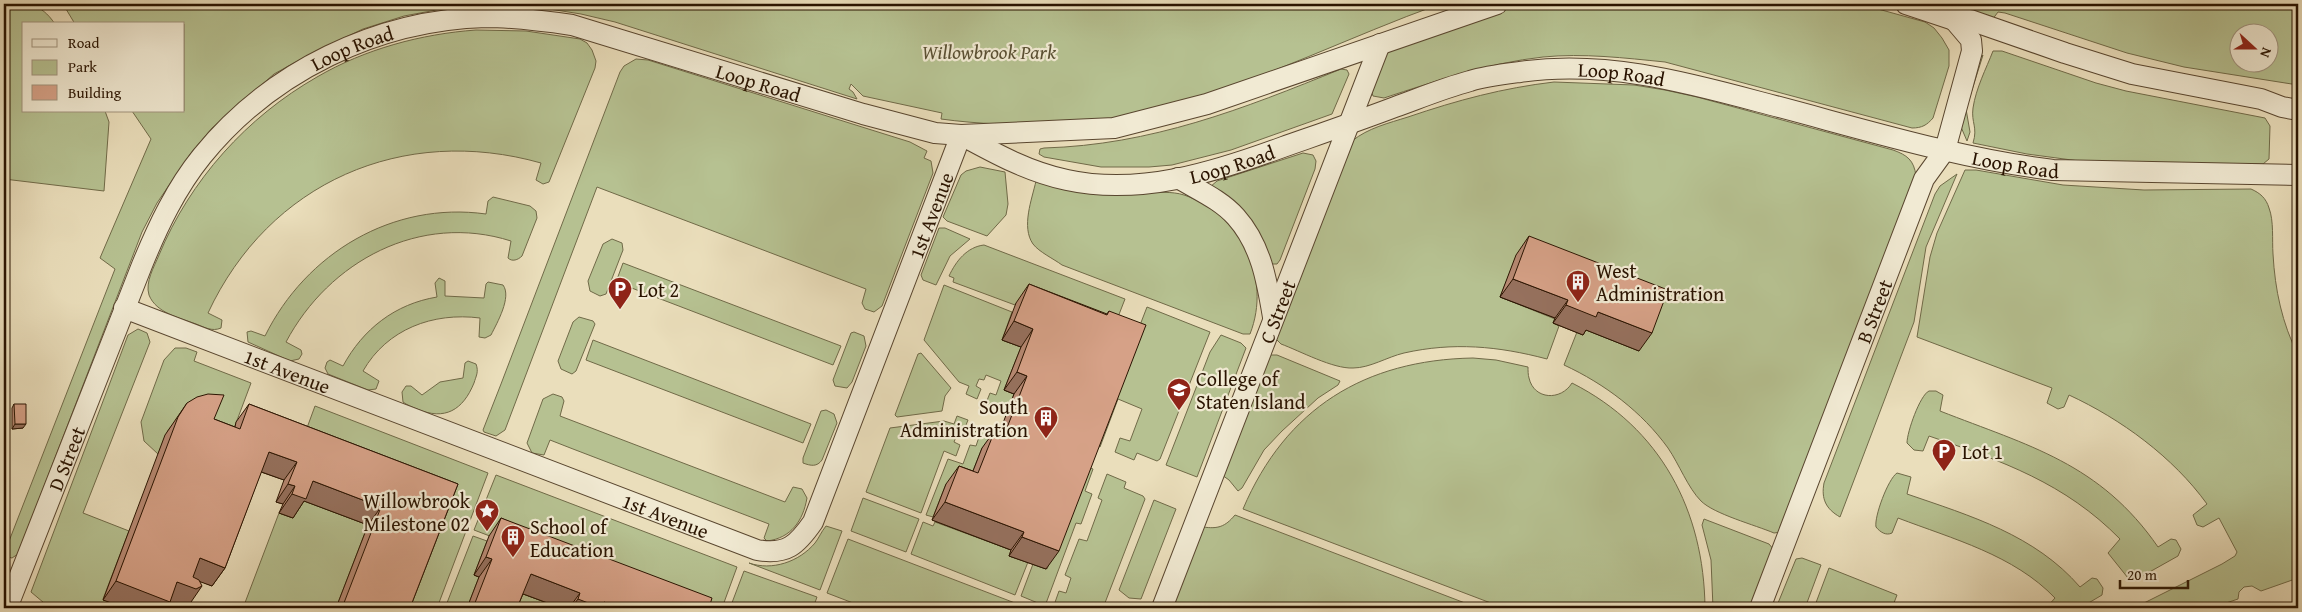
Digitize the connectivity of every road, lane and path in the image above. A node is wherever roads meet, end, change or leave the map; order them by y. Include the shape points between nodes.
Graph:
1 (1497, 4) edge
2 (1906, 4) edge
3 (1954, 20) junction
4 (1380, 44) junction
5 (2298, 110) edge
6 (1350, 123) junction
7 (961, 135) junction
8 (1945, 150) junction
9 (2298, 175) edge
10 (1178, 178) junction
11 (124, 308) junction
12 (1273, 319) junction
13 (11, 576) edge
14 (7, 608) edge
15 (1162, 608) edge
16 (1760, 608) edge

1 - 4 street, Loop Road
2 - 3 street
3 - 5 street via 1970,20 2132,74
3 - 8 street, B Street via 1971,40 1972,51
4 - 6 street, C Street
4 - 7 street, Loop Road via 1207,104 1114,128
6 - 8 street, Loop Road via 1472,80 1523,71 1584,68 1636,73 1692,84
6 - 10 street, Loop Road via 1232,165
6 - 12 street, C Street
7 - 10 street, Loop Road via 1018,165 1067,180 1146,184
7 - 11 street, Loop Road via 935,132 863,114 572,25 486,17 410,26 348,46 307,68 235,121 202,156 179,189 159,225
7 - 11 street, 1st Avenue via 813,522 797,543 784,551 757,550
8 - 9 street, Loop Road via 2053,170
8 - 16 street, B Street via 1924,179
10 - 12 street via 1236,217 1263,264
11 - 13 street, D Street
12 - 15 street, C Street
13 - 14 street, D Street

